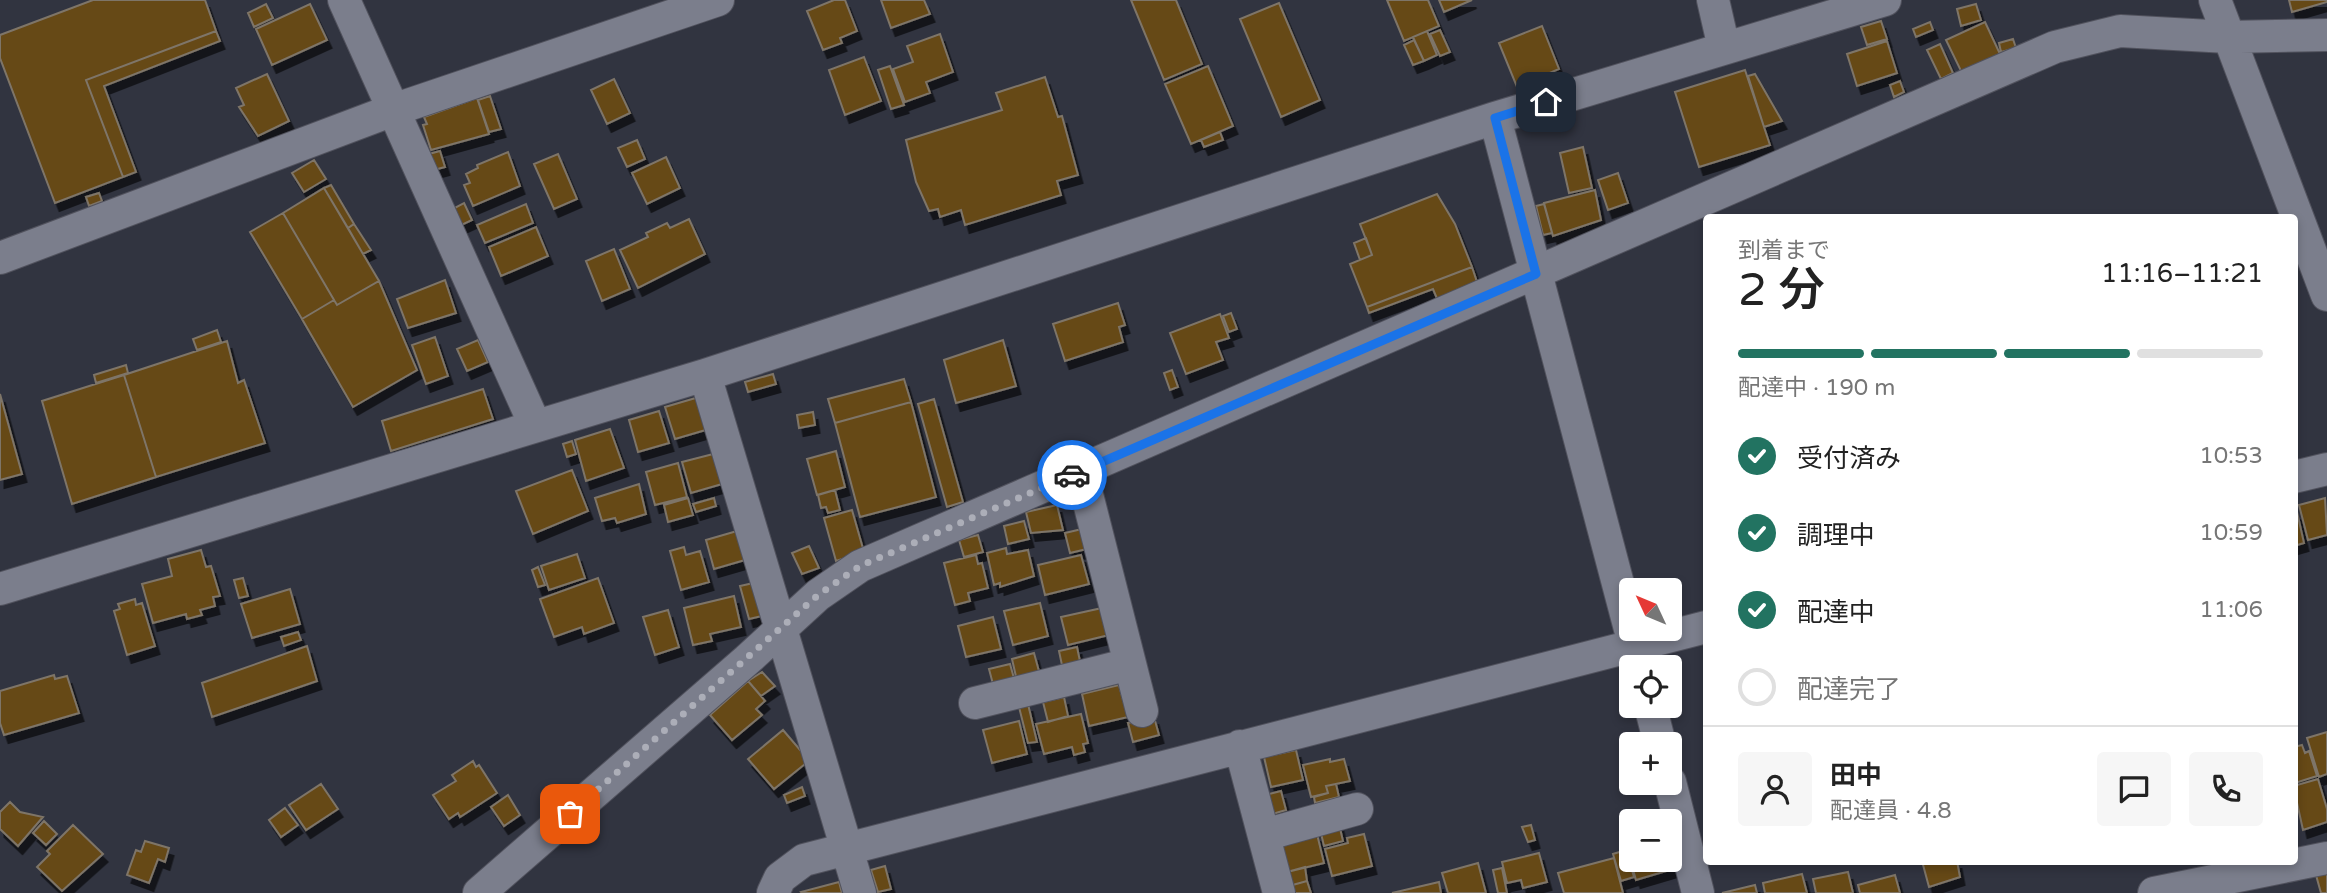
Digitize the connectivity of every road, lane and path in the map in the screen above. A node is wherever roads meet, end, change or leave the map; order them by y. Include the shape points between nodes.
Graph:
1 (344, 0) edge
2 (718, 0) edge
3 (1713, 0) edge
4 (1885, 0) edge
5 (2215, 0) edge
6 (2327, 35) edge
7 (2228, 37) junction
8 (1724, 48) junction
9 (393, 110) junction
10 (1495, 118) junction
11 (2296, 214) edge
12 (2298, 219) edge
13 (0, 258) edge
14 (1536, 274) junction
15 (2327, 295) edge
16 (705, 375) junction
17 (534, 425) junction
18 (2327, 468) edge
19 (1081, 471) junction
20 (2298, 476) edge
21 (0, 589) edge
22 (1703, 628) edge
23 (781, 629) junction
24 (1637, 655) edge
25 (1639, 655) edge
26 (1619, 660) edge
27 (1130, 664) junction
28 (975, 703) dead end
29 (1142, 710) dead end
30 (1240, 746) junction
31 (1673, 795) edge
32 (1357, 809) dead end
33 (1264, 835) junction
34 (848, 848) junction
35 (2327, 858) edge
36 (2298, 864) edge
37 (2292, 865) edge
38 (490, 890) edge
39 (774, 893) edge
40 (860, 893) edge
41 (1279, 893) edge
42 (1698, 893) edge
43 (2154, 893) edge

1 - 9 street
2 - 9 street
3 - 8 street
4 - 8 street
5 - 7 street
6 - 7 street
7 - 11 street
7 - 14 street via 2120,31 2055,47
8 - 10 street
9 - 13 street
9 - 17 street
10 - 14 street
10 - 16 street
12 - 15 street
14 - 19 street
14 - 24 street
16 - 17 street
16 - 23 street
17 - 21 street
18 - 20 street
19 - 23 street via 860,566 818,595
19 - 27 street
22 - 25 street
23 - 34 street
23 - 38 street
26 - 30 street
27 - 28 street
27 - 29 street
30 - 33 street
30 - 34 street
31 - 42 street
32 - 33 street
33 - 41 street
34 - 39 street via 804,860 780,878
34 - 40 street
35 - 36 street
37 - 43 street

